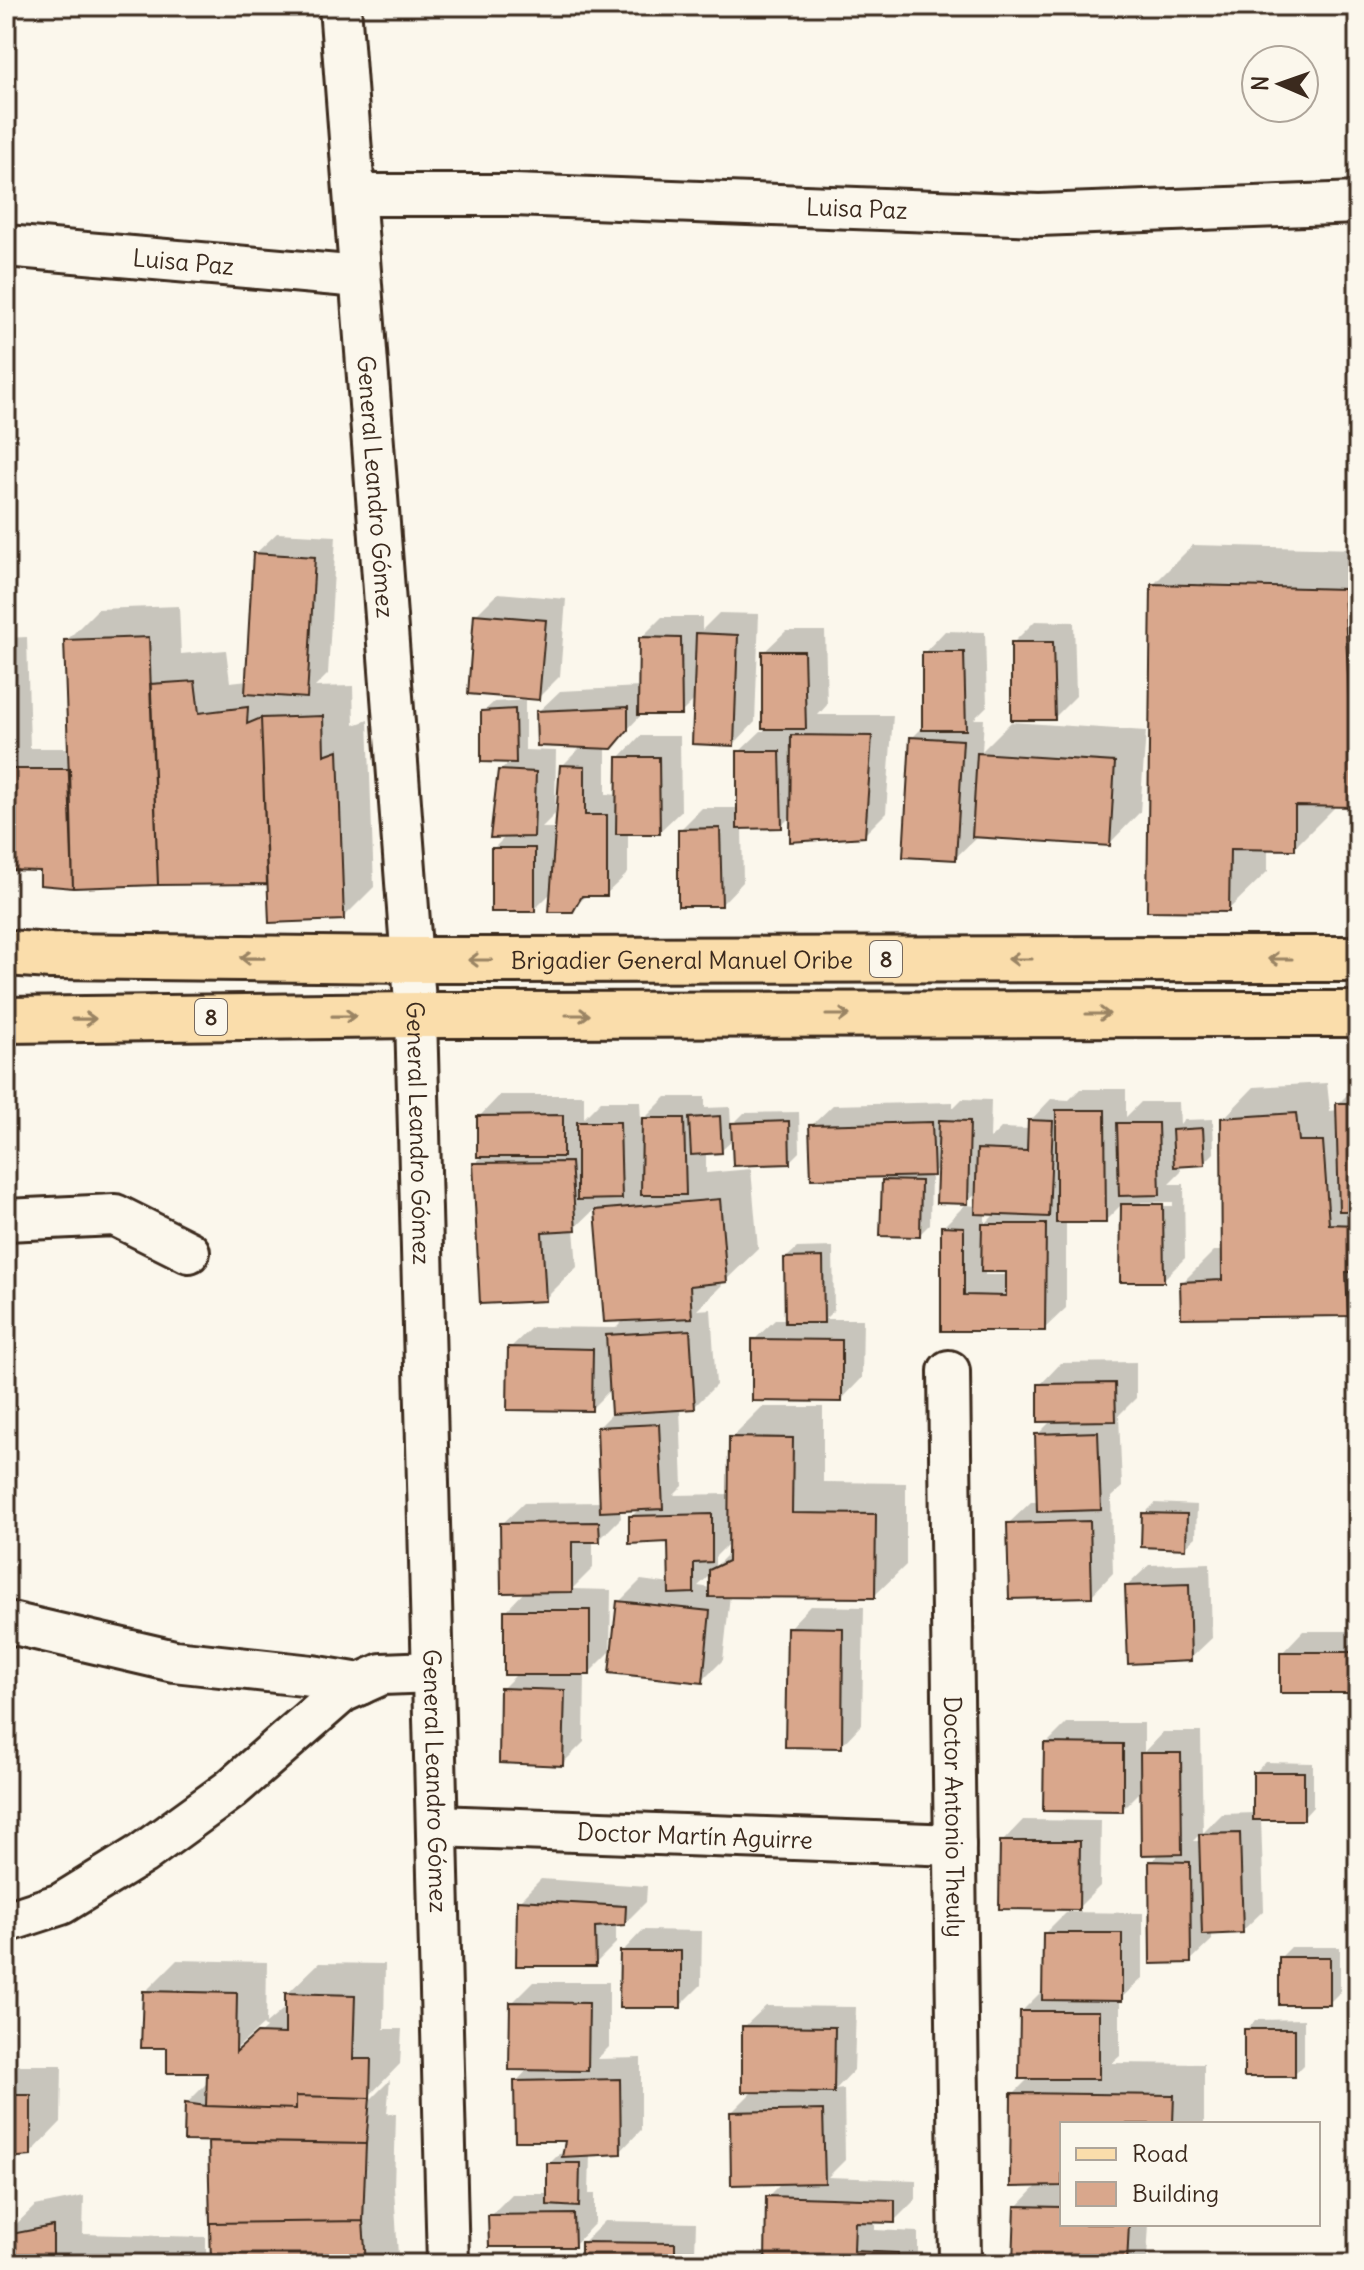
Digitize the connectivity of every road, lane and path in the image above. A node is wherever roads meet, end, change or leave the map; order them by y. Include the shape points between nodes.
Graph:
1 (340, 6) edge
2 (355, 195) junction
3 (1358, 203) edge
4 (6, 246) edge
5 (360, 277) junction
6 (6, 953) edge
7 (1358, 959) edge
8 (414, 960) junction
9 (1358, 1014) edge
10 (416, 1015) junction
11 (6, 1020) edge
12 (6, 1220) edge
13 (189, 1252) dead end
14 (949, 1371) dead end
15 (6, 1622) edge
16 (433, 1672) junction
17 (360, 1684) junction
18 (437, 1826) junction
19 (955, 1845) junction
20 (6, 1922) edge
21 (448, 2264) edge
22 (960, 2264) edge

1 - 2 street, General Leandro Gómez
2 - 3 street, Luisa Paz via 513,195 1039,215
2 - 5 street, General Leandro Gómez
4 - 5 street, Luisa Paz
5 - 8 street, General Leandro Gómez
8 -> 6 main road, Brigadier General Manuel Oribe / 8
7 -> 8 main road, Brigadier General Manuel Oribe / 8
8 - 10 street, General Leandro Gómez
10 -> 9 main road, 8
11 -> 10 main road, 8
10 - 16 street, General Leandro Gómez
12 - 13 street via 115,1215
14 - 19 street, Doctor Antonio Theuly
15 - 17 street via 174,1661
16 - 17 street via 382,1674
16 - 18 street, General Leandro Gómez
17 - 20 street via 342,1692 230,1790 142,1854 61,1904
18 - 19 street, Doctor Martín Aguirre
18 - 21 street, General Leandro Gómez
19 - 22 street, Doctor Antonio Theuly

